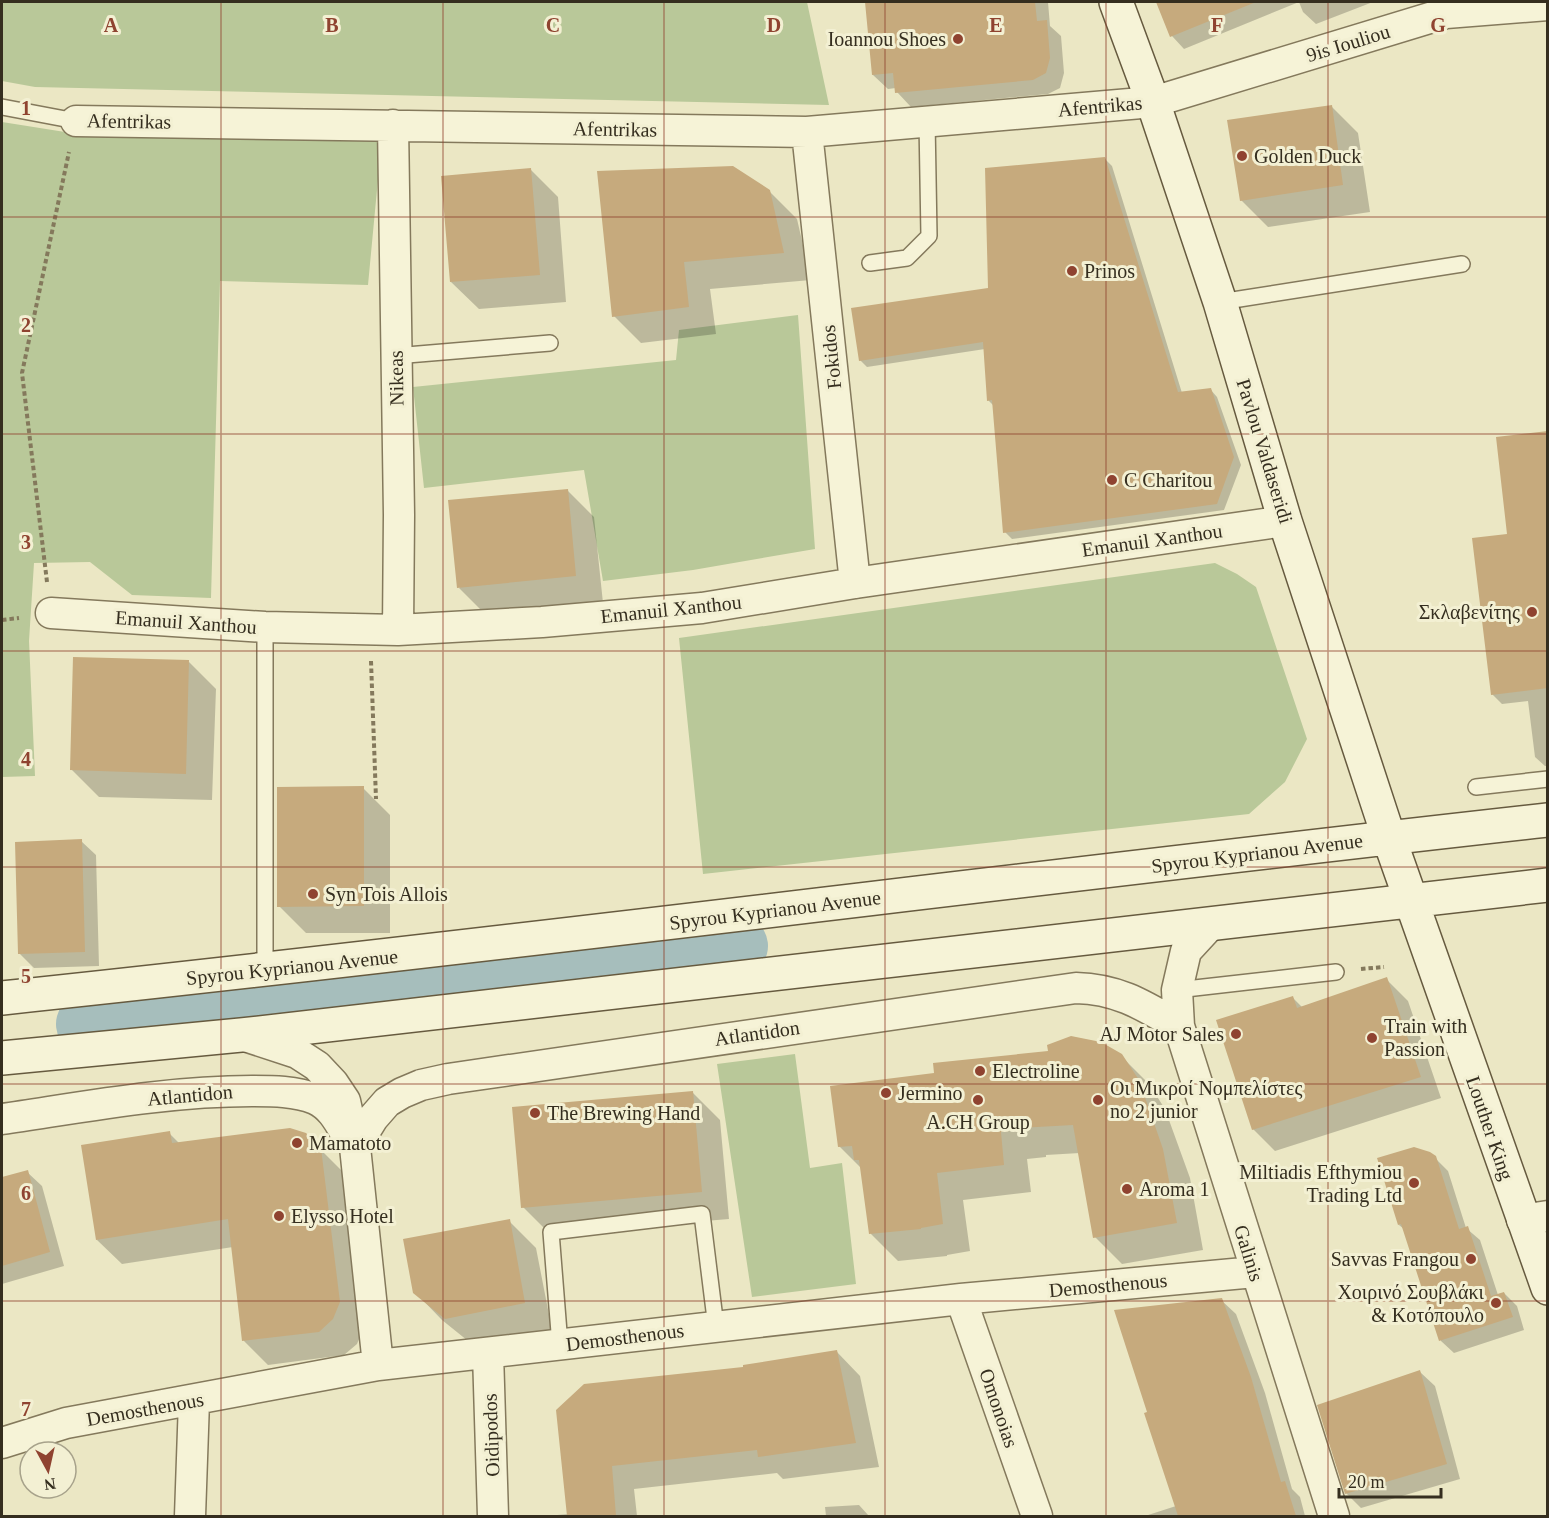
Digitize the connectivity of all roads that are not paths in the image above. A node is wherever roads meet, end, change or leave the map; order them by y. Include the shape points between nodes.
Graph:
1 (1116, 2) edge
2 (1548, 5) edge
3 (1444, 7) edge
4 (1153, 102) junction
5 (2, 107) edge
6 (76, 121) joint
7 (927, 121) junction
8 (393, 125) junction
9 (807, 132) junction
10 (870, 263) dead end
11 (1462, 264) dead end
12 (1220, 302) junction
13 (550, 343) dead end
14 (395, 356) junction
15 (1286, 520) junction
16 (855, 583) junction
17 (51, 613) road end
18 (266, 627) junction
19 (398, 630) junction
20 (1548, 779) edge
21 (1476, 787) dead end
22 (1548, 819) edge
23 (1389, 838) junction
24 (1548, 885) edge
25 (1411, 900) junction
26 (1210, 925) junction
27 (265, 970) junction
28 (1336, 972) dead end
29 (1177, 990) junction
30 (2, 998) edge
31 (1179, 1026) junction
32 (241, 1035) junction
33 (2, 1058) edge
34 (2, 1119) edge
35 (355, 1147) junction
36 (1535, 1218) edge
37 (1255, 1272) junction
38 (1548, 1288) edge
39 (961, 1299) junction
40 (716, 1327) junction
41 (560, 1345) junction
42 (488, 1353) junction
43 (378, 1365) junction
44 (194, 1401) junction
45 (2, 1443) edge
46 (190, 1516) edge
47 (493, 1516) edge
48 (1037, 1516) edge
49 (1334, 1516) edge

1 - 4 main road, Pavlou Valdaseridi
2 - 3 street, 9is Iouliou
3 - 4 street, 9is Iouliou
4 - 7 street, Afentrikas
4 - 12 main road, Pavlou Valdaseridi
5 - 6 lane
6 - 8 street, Afentrikas
7 - 9 street, Afentrikas
7 - 10 lane via 929,236 906,258
8 - 9 street, Afentrikas
8 - 14 street, Nikeas
9 - 16 street, Fokidos
11 - 12 lane
12 - 15 main road, Pavlou Valdaseridi
13 - 14 lane
14 - 19 street, Nikeas
15 - 16 street, Emanuil Xanthou
15 - 23 main road, Pavlou Valdaseridi
16 - 19 street, Emanuil Xanthou via 702,608
17 - 18 street, Emanuil Xanthou
18 - 19 street, Emanuil Xanthou
18 - 27 lane
20 - 21 lane
22 - 23 main road, Spyrou Kyprianou Avenue
23 - 25 main road, Pavlou Valdaseridi
23 - 27 main road, Spyrou Kyprianou Avenue
24 - 25 main road
25 - 26 main road
25 - 36 main road, Louther King
26 - 29 street, Galinis via 1186,951
26 - 32 main road
27 - 30 main road, Spyrou Kyprianou Avenue
28 - 29 lane
29 - 31 street, Galinis
31 - 35 street, Atlantidon via 1130,998 1095,988 1076,988 541,1065 448,1079 402,1093 373,1118
31 - 37 street, Galinis
32 - 33 main road
32 - 35 street, Atlantidon via 297,1053 317,1066 345,1101
34 - 35 street, Atlantidon via 216,1091 280,1092 302,1095 332,1110
35 - 43 street, Atlantidon
36 - 38 main road, Louther King
37 - 39 street, Demosthenous
37 - 49 street, Galinis
39 - 40 street, Demosthenous
39 - 48 street, Omonoias
40 - 41 street, Demosthenous
40 - 41 lane via 702,1214 550,1232
41 - 42 street, Demosthenous
42 - 43 street, Demosthenous
42 - 47 street, Oidipodos
43 - 44 street, Demosthenous
44 - 45 street, Demosthenous via 66,1423
44 - 46 street

